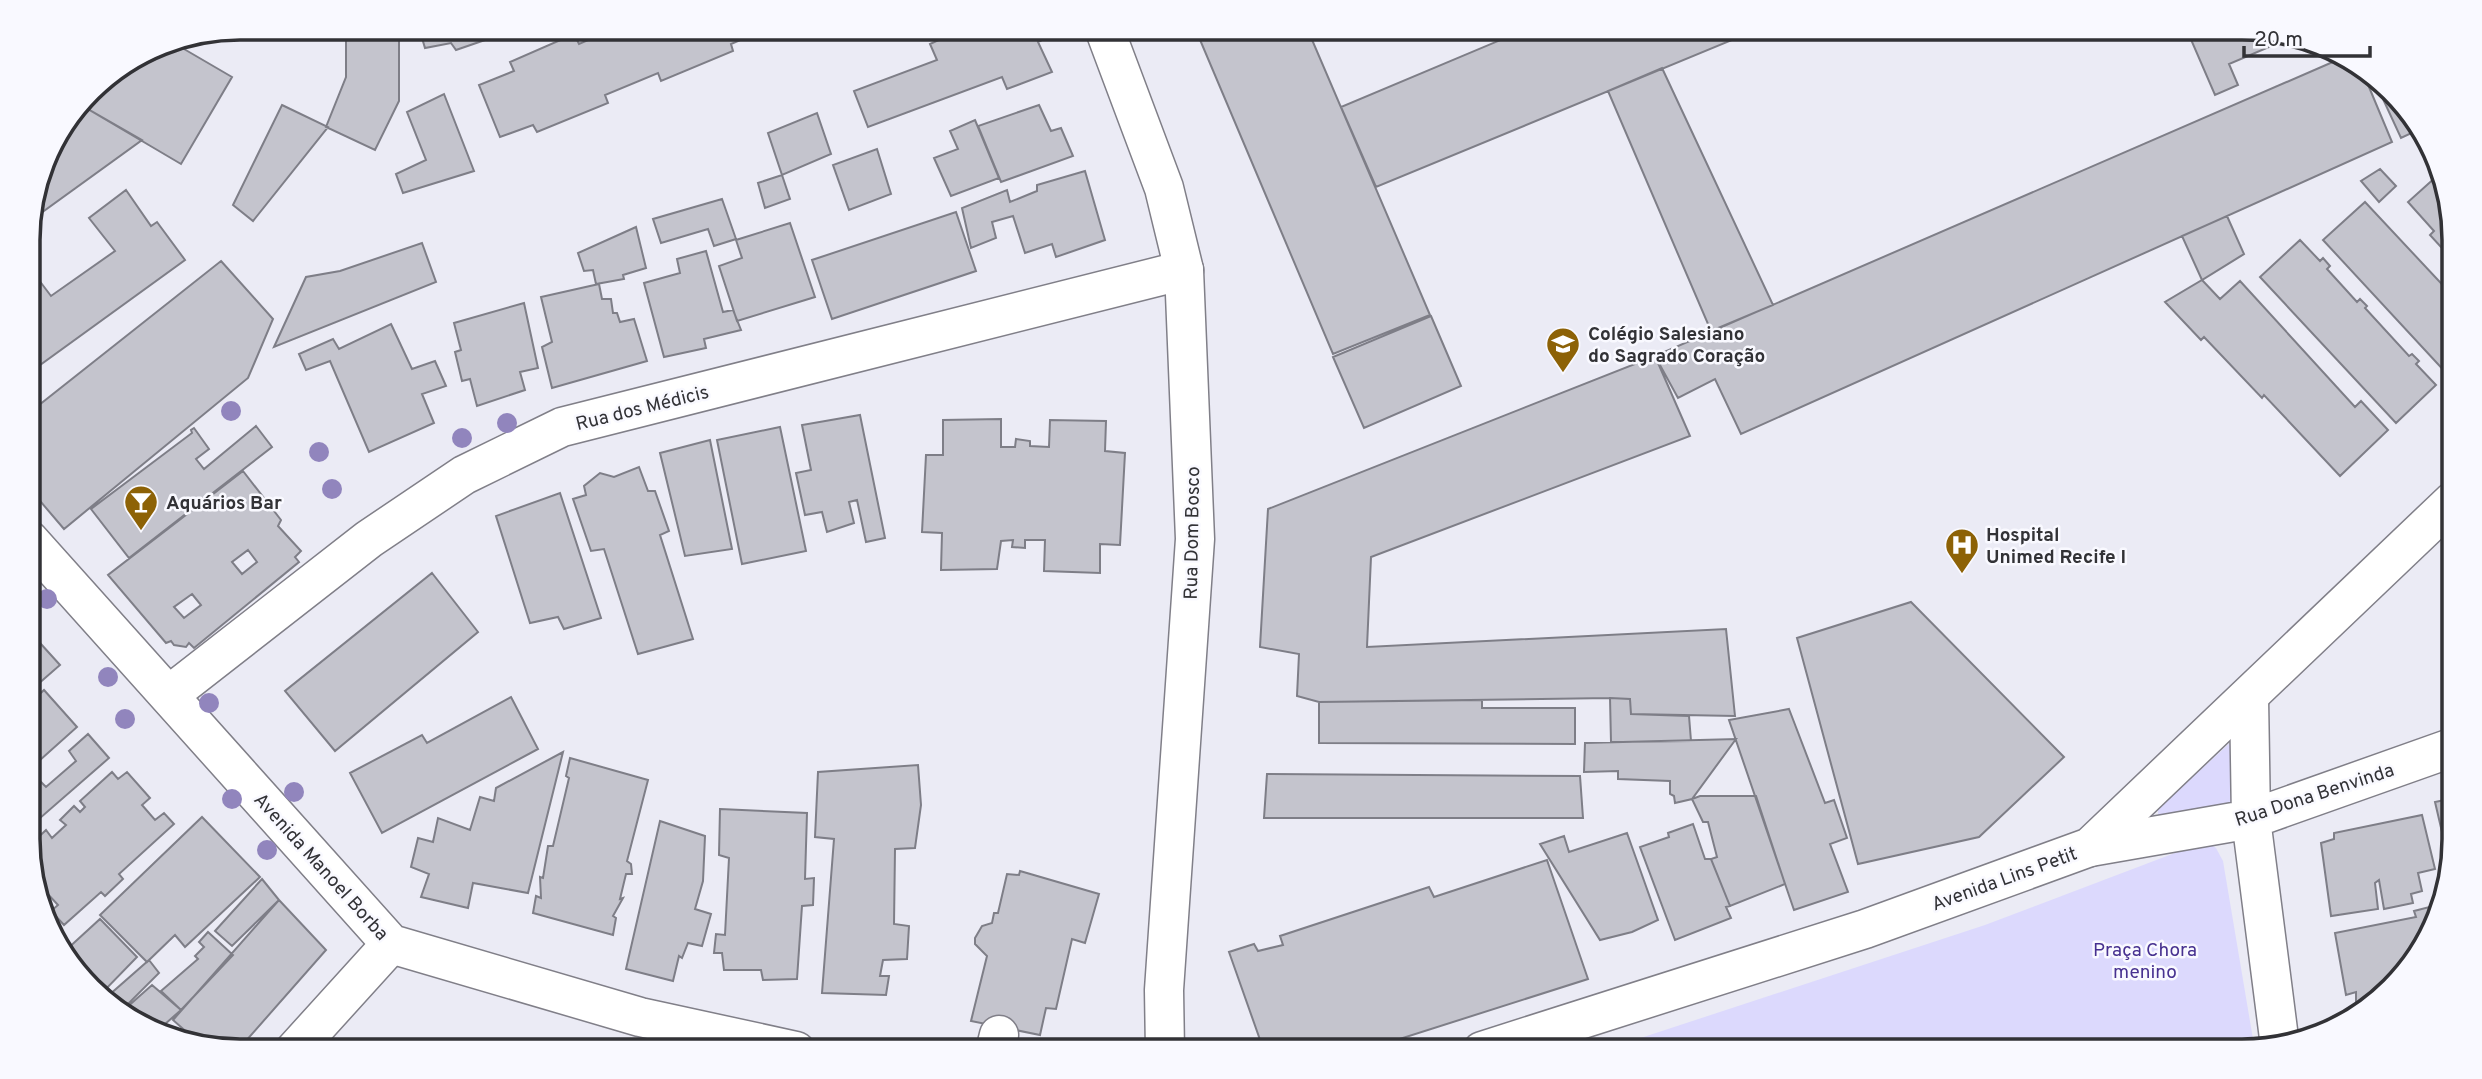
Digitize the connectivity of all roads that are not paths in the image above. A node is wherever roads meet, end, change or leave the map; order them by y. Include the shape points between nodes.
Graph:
1 (1109, 41) edge
2 (1184, 270) junction
3 (2442, 512) edge
4 (40, 553) edge
5 (169, 695) junction
6 (2249, 698) junction
7 (2442, 751) edge
8 (2251, 819) junction
9 (2090, 847) junction
10 (391, 944) junction
11 (2279, 1035) edge
12 (1536, 1038) edge
13 (306, 1039) edge
14 (740, 1039) edge
15 (1165, 1039) edge

1 - 2 main road, Rua Dom Bosco via 1164,188
2 - 5 main road, Rua dos Médicis via 562,427 464,475 369,539
2 - 15 main road, Rua Dom Bosco via 1195,538 1168,933
3 - 6 main road, Avenida Lins Petit
4 - 5 main road, Avenida Manoel Borba
5 - 10 main road, Avenida Manoel Borba
6 - 8 main road
6 - 9 main road, Avenida Lins Petit
7 - 8 main road, Rua Dona Benvinda
8 - 9 main road, Rua Dona Benvinda
8 - 11 main road
9 - 12 main road, Avenida Lins Petit via 1866,929
10 - 13 main road
10 - 14 main road, Avenida Manoel Borba via 640,1017

